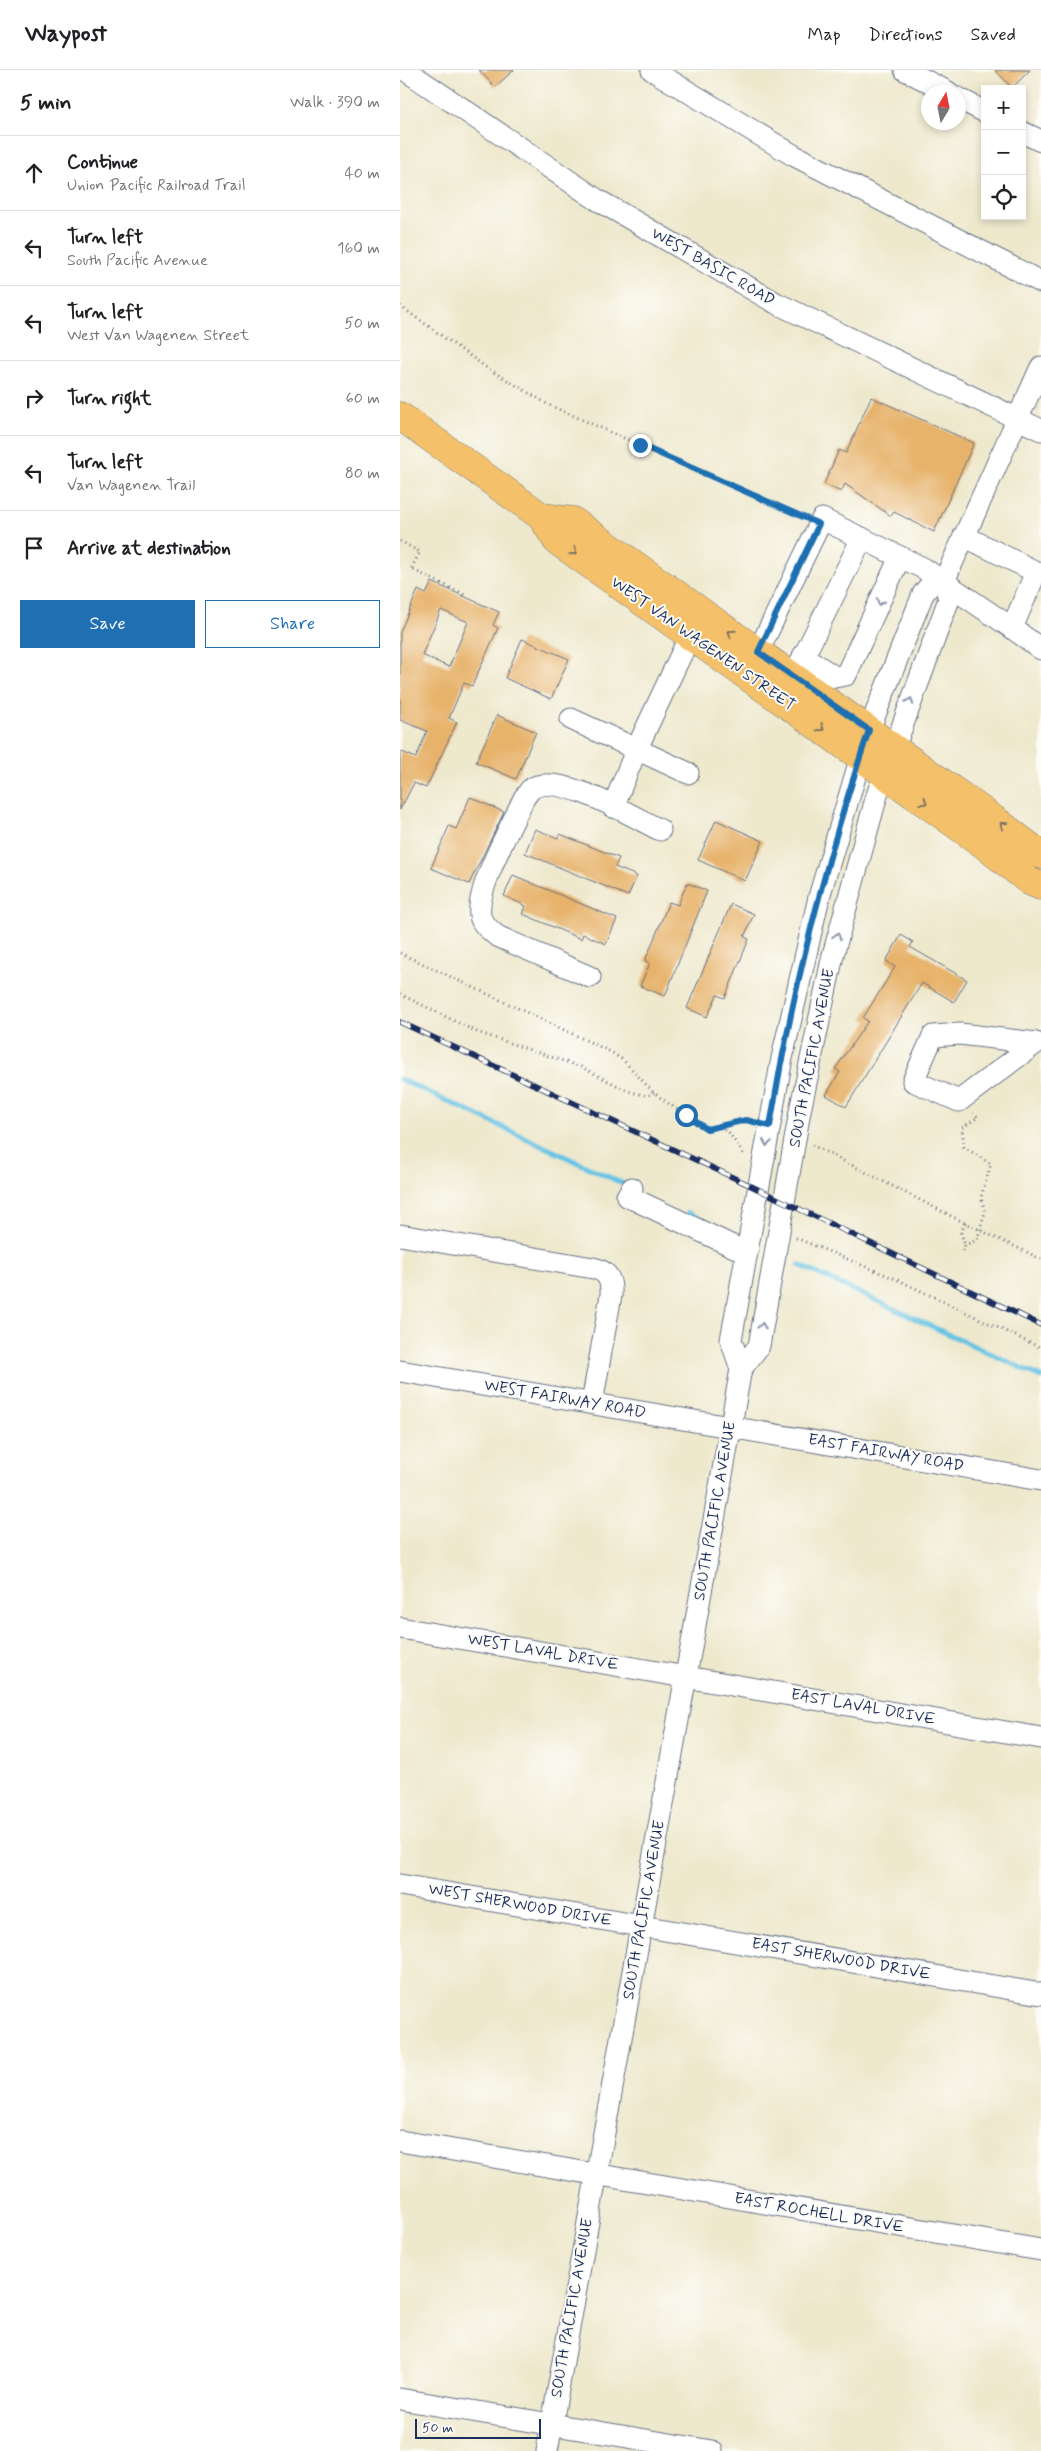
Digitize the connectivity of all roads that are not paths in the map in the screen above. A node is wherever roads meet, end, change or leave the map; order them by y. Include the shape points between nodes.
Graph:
1 (405, 70) edge
2 (652, 70) edge
3 (905, 70) edge
4 (934, 85) edge
5 (966, 102) edge
6 (981, 110) edge
7 (1026, 134) edge
8 (1041, 142) edge
9 (1041, 282) edge
10 (1041, 367) edge
11 (1018, 418) junction
12 (402, 421) edge
13 (1041, 430) edge
14 (964, 536) junction
15 (862, 538) junction
16 (900, 557) junction
17 (944, 581) junction
18 (696, 623) junction
19 (1012, 628) junction
20 (1041, 649) edge
21 (758, 652) junction
22 (798, 667) junction
23 (571, 719) dead end
24 (881, 738) junction
25 (637, 748) junction
26 (872, 764) junction
27 (688, 773) dead end
28 (613, 807) junction
29 (660, 830) dead end
30 (1041, 855) edge
31 (1041, 886) edge
32 (590, 977) dead end
33 (959, 1101) joint
34 (632, 1188) dead end
35 (400, 1235) edge
36 (747, 1253) junction
37 (741, 1369) junction
38 (400, 1371) edge
39 (592, 1403) junction
40 (730, 1427) junction
41 (1041, 1480) edge
42 (400, 1628) edge
43 (685, 1677) junction
44 (1041, 1738) edge
45 (400, 1885) edge
46 (641, 1925) junction
47 (1041, 1994) edge
48 (400, 2141) edge
49 (596, 2175) junction
50 (1041, 2250) edge
51 (400, 2399) edge
52 (552, 2424) junction
53 (547, 2451) edge
54 (712, 2451) edge

1 - 11 street, WEST BASIC ROAD via 596,198 776,303
2 - 9 street via 793,155
3 - 4 street
5 - 6 street
7 - 8 street
10 - 11 street
11 - 13 street, WEST BASIC ROAD
11 - 14 street
12 - 18 main road, WEST VAN WAGENEN STREET via 542,517 557,540
14 - 17 street
14 - 19 street via 1036,572
15 - 16 street
15 - 21 street via 821,521
15 - 22 street
16 - 17 street
16 -> 22 street via 846,675 835,677
17 - 19 street
24 -> 17 street via 949,599
17 - 24 street via 931,584 922,594
21 -> 18 main road, WEST VAN WAGENEN STREET
18 - 25 street
18 -> 26 main road, WEST VAN WAGENEN STREET
19 - 20 street
21 - 22 main road, WEST VAN WAGENEN STREET
22 - 24 main road, WEST VAN WAGENEN STREET
23 - 25 street
24 - 26 street, SOUTH PACIFIC AVENUE
24 - 26 street, SOUTH PACIFIC AVENUE
30 -> 24 main road, WEST VAN WAGENEN STREET
25 - 27 street
25 - 28 street
26 -> 31 main road, WEST VAN WAGENEN STREET via 1029,881
26 -> 36 street, SOUTH PACIFIC AVENUE via 830,857 806,950 782,1058
37 -> 26 street, SOUTH PACIFIC AVENUE via 758,1346 800,1111 823,998 856,866
28 - 29 street
28 - 32 street via 571,787 555,785 532,789 524,798 480,904 480,917 497,936
33 - 33 street via 966,1095 1036,1043 960,1034 933,1036 912,1081
34 - 36 street via 628,1196
35 - 39 street via 600,1270 612,1287
36 - 37 street, SOUTH PACIFIC AVENUE via 731,1340
37 - 40 street, SOUTH PACIFIC AVENUE
38 - 39 street, WEST FAIRWAY ROAD
39 - 40 street, WEST FAIRWAY ROAD
40 - 41 street, EAST FAIRWAY ROAD
40 - 43 street, SOUTH PACIFIC AVENUE
42 - 43 street, WEST LAVAL DRIVE
43 - 44 street, EAST LAVAL DRIVE
43 - 46 street, SOUTH PACIFIC AVENUE
45 - 46 street, WEST SHERWOOD DRIVE
46 - 47 street, EAST SHERWOOD DRIVE
46 - 49 street, SOUTH PACIFIC AVENUE
48 - 49 street, EAST ROCHELL DRIVE
49 - 50 street, EAST ROCHELL DRIVE
49 - 52 street, SOUTH PACIFIC AVENUE
51 - 52 street
52 - 53 street, SOUTH PACIFIC AVENUE
52 - 54 street

